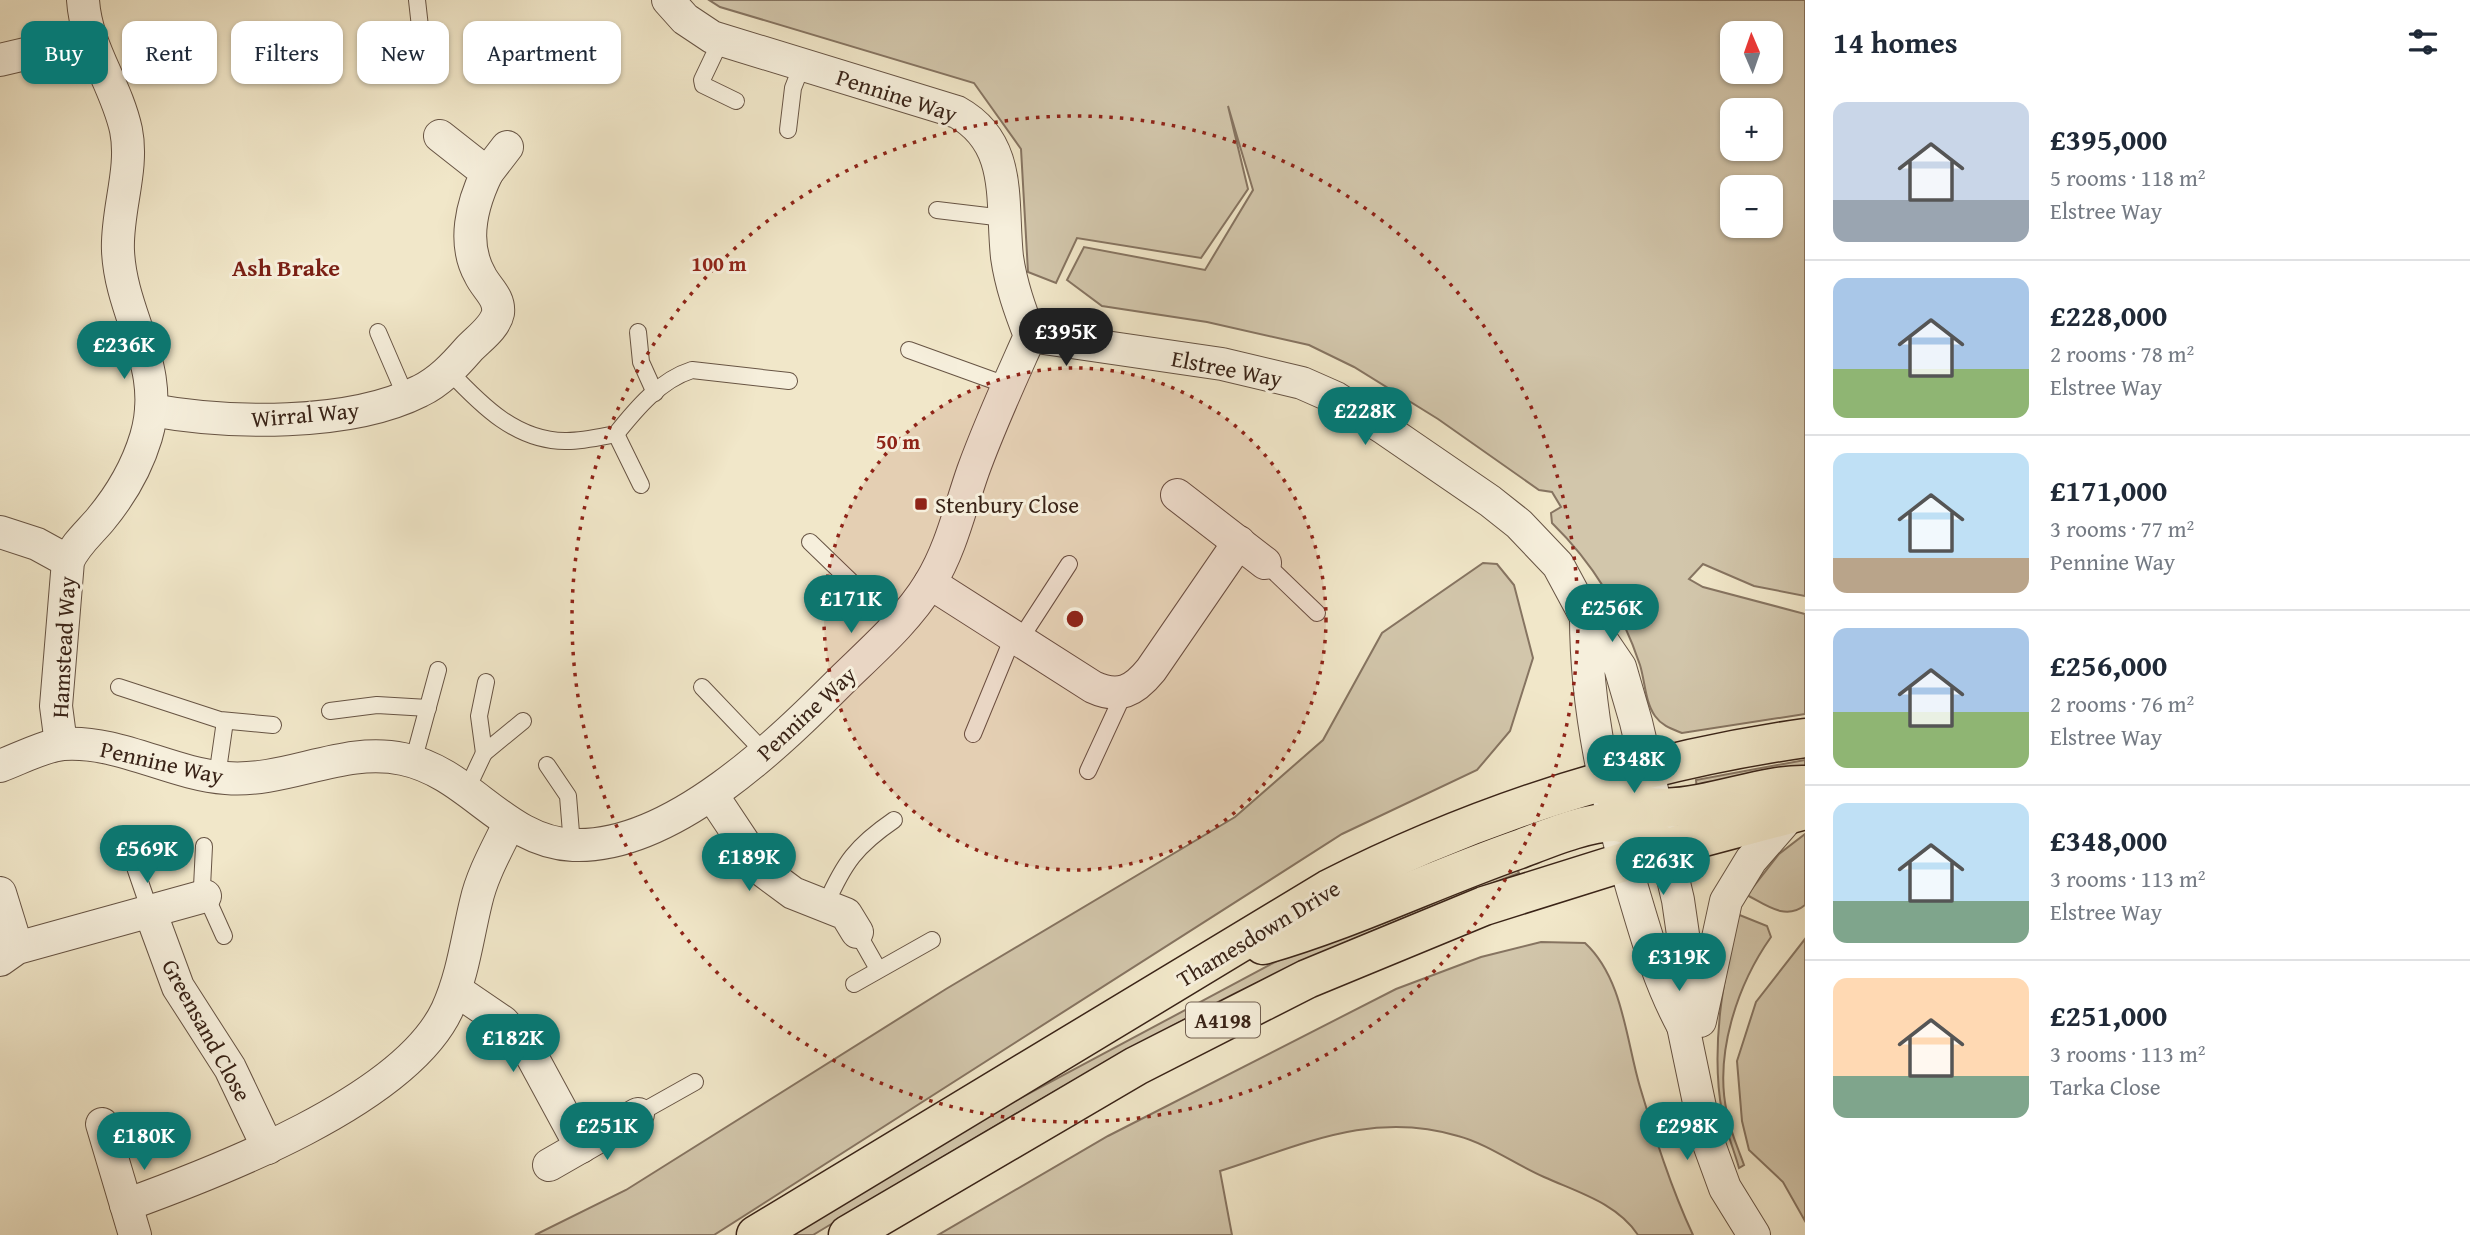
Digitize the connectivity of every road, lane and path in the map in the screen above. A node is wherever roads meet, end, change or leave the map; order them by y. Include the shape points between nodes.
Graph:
1 (83, 0) edge
2 (418, 0) edge
3 (668, 0) edge
4 (86, 21) edge
5 (420, 21) edge
6 (721, 40) junction
7 (21, 55) edge
8 (0, 60) edge
9 (803, 65) junction
10 (108, 81) edge
11 (736, 101) dead end
12 (788, 130) dead end
13 (440, 136) dead end
14 (507, 147) dead end
15 (487, 173) junction
16 (937, 210) dead end
17 (1004, 218) junction
18 (378, 332) dead end
19 (638, 332) dead end
20 (1030, 336) junction
21 (909, 350) dead end
22 (449, 371) junction
23 (789, 381) dead end
24 (1006, 385) junction
25 (655, 393) junction
26 (406, 397) junction
27 (151, 410) junction
28 (616, 434) junction
29 (641, 485) dead end
30 (1177, 495) dead end
31 (0, 532) edge
32 (810, 542) dead end
33 (1239, 542) junction
34 (68, 561) junction
35 (1265, 563) joint
36 (1069, 564) dead end
37 (930, 583) junction
38 (1317, 613) dead end
39 (1586, 617) junction
40 (896, 625) junction
41 (1016, 639) junction
42 (438, 670) dead end
43 (486, 682) dead end
44 (120, 687) dead end
45 (702, 687) dead end
46 (1124, 693) junction
47 (428, 708) junction
48 (330, 711) dead end
49 (225, 721) junction
50 (523, 721) dead end
51 (273, 725) dead end
52 (972, 734) dead end
53 (1805, 738) edge
54 (61, 744) junction
55 (484, 753) junction
56 (765, 753) junction
57 (414, 762) junction
58 (547, 765) dead end
59 (0, 766) edge
60 (1647, 769) junction
61 (1088, 771) dead end
62 (217, 777) junction
63 (1603, 781) junction
64 (467, 789) junction
65 (712, 795) junction
66 (1801, 803) edge
67 (1657, 809) junction
68 (894, 820) dead end
69 (1614, 822) junction
70 (509, 824) junction
71 (127, 844) dead end
72 (572, 845) junction
73 (204, 846) dead end
74 (1666, 849) junction
75 (1625, 862) junction
76 (0, 893) edge
77 (205, 896) junction
78 (826, 904) junction
79 (150, 911) junction
80 (857, 932) joint
81 (224, 936) dead end
82 (932, 940) dead end
83 (8, 954) edge
84 (1213, 960) junction
85 (878, 969) junction
86 (854, 984) dead end
87 (456, 990) junction
88 (1683, 1026) junction
89 (1690, 1061) junction
90 (695, 1082) dead end
91 (638, 1114) joint
92 (102, 1124) dead end
93 (581, 1147) junction
94 (268, 1148) junction
95 (549, 1165) dead end
96 (126, 1205) junction
97 (135, 1235) edge
98 (756, 1235) edge
99 (848, 1235) edge
100 (1754, 1235) edge

1 - 4 street, Hamstead Way
2 - 5 lane
3 - 6 street, Pennine Way via 685,19
6 - 9 street, Pennine Way
6 - 11 lane via 702,80
7 - 8 street
9 - 12 lane via 793,88
9 - 17 street, Pennine Way via 974,121 997,155
10 - 27 street, Hamstead Way via 127,133 118,224 119,270 147,356
13 - 15 street
14 - 15 street, Wirral Way
15 - 22 street, Wirral Way via 475,198 470,247 479,274 495,296 498,315
16 - 17 lane
17 - 20 street, Pennine Way via 1017,303
18 - 26 lane
19 - 25 lane via 641,362
20 - 24 street, Pennine Way
20 - 39 street, Elstree Way via 1271,374 1336,398 1433,460 1519,524 1558,565
21 - 24 lane
22 - 26 street, Wirral Way
22 - 28 lane via 489,411 516,429 566,442
23 - 25 lane via 692,370
24 - 37 street, Pennine Way
25 - 28 lane
26 - 27 street, Wirral Way via 373,408 274,419 182,416
27 - 34 street, Hamstead Way via 146,437 126,483
28 - 29 lane
30 - 33 street
31 - 34 street
32 - 40 lane
33 - 35 street
33 - 46 street via 1146,677
34 - 54 street, Hamstead Way via 56,706
35 - 38 lane
36 - 41 lane
37 - 40 street, Pennine Way
37 - 41 street
39 - 60 street, Elstree Way via 1620,667
39 - 63 street, Elstree Way via 1586,654
40 - 56 street, Pennine Way
41 - 46 street via 1093,687
41 - 52 lane
42 - 47 lane
43 - 55 lane via 479,716
44 - 49 lane
45 - 56 lane
46 - 61 lane
47 - 48 lane via 377,705
47 - 57 lane
49 - 51 lane
49 - 62 lane
50 - 55 lane
53 - 60 main road, Thamesdown Drive / A4198
54 - 59 street, Pennine Way
54 - 62 street, Pennine Way via 101,747
55 - 64 lane
56 - 65 street, Pennine Way
57 - 62 street, Pennine Way via 364,756 274,778
57 - 64 street, Pennine Way
58 - 72 lane via 568,796
60 - 63 main road, Thamesdown Drive / A4198
60 - 67 street, Elstree Way
63 - 67 main road via 1623,800
63 - 69 street, Elstree Way
63 - 84 main road, Thamesdown Drive / A4198 via 1532,801 1392,857 1329,889
64 - 70 street, Pennine Way
65 - 72 street, Pennine Way via 633,834
65 - 78 street via 762,870 793,892
66 - 67 main road via 1768,787
66 - 74 main road, A4198
66 - 89 street, Elstree Way via 1751,860 1726,901
67 - 74 street, Elstree Way
68 - 78 lane via 851,855
69 - 74 main road via 1632,827
69 - 75 street, Elstree Way
69 - 84 main road via 1545,840 1449,874 1322,928
70 - 72 street, Pennine Way via 529,836
70 - 87 street via 476,901
71 - 79 lane
73 - 77 lane via 201,876
74 - 75 main road, A4198
74 - 88 street, Elstree Way via 1687,962
75 - 88 street, Elstree Way via 1655,967
75 - 99 main road, A4198 via 1484,906 1295,985 1136,1066
76 - 83 street
77 - 79 street
77 - 81 lane
78 - 80 street via 846,914
79 - 83 street
79 - 94 street, Greensand Close via 178,987 230,1068
80 - 85 lane
82 - 85 lane
84 - 98 main road, Thamesdown Drive / A4198
85 - 86 lane
87 - 93 street via 503,1022 530,1051
87 - 94 street via 434,1032 405,1064
88 - 89 street, Elstree Way
89 - 100 street, Elstree Way via 1719,1175
90 - 91 lane
91 - 93 street
92 - 96 street
93 - 95 street
94 - 96 street via 218,1172
96 - 97 street

